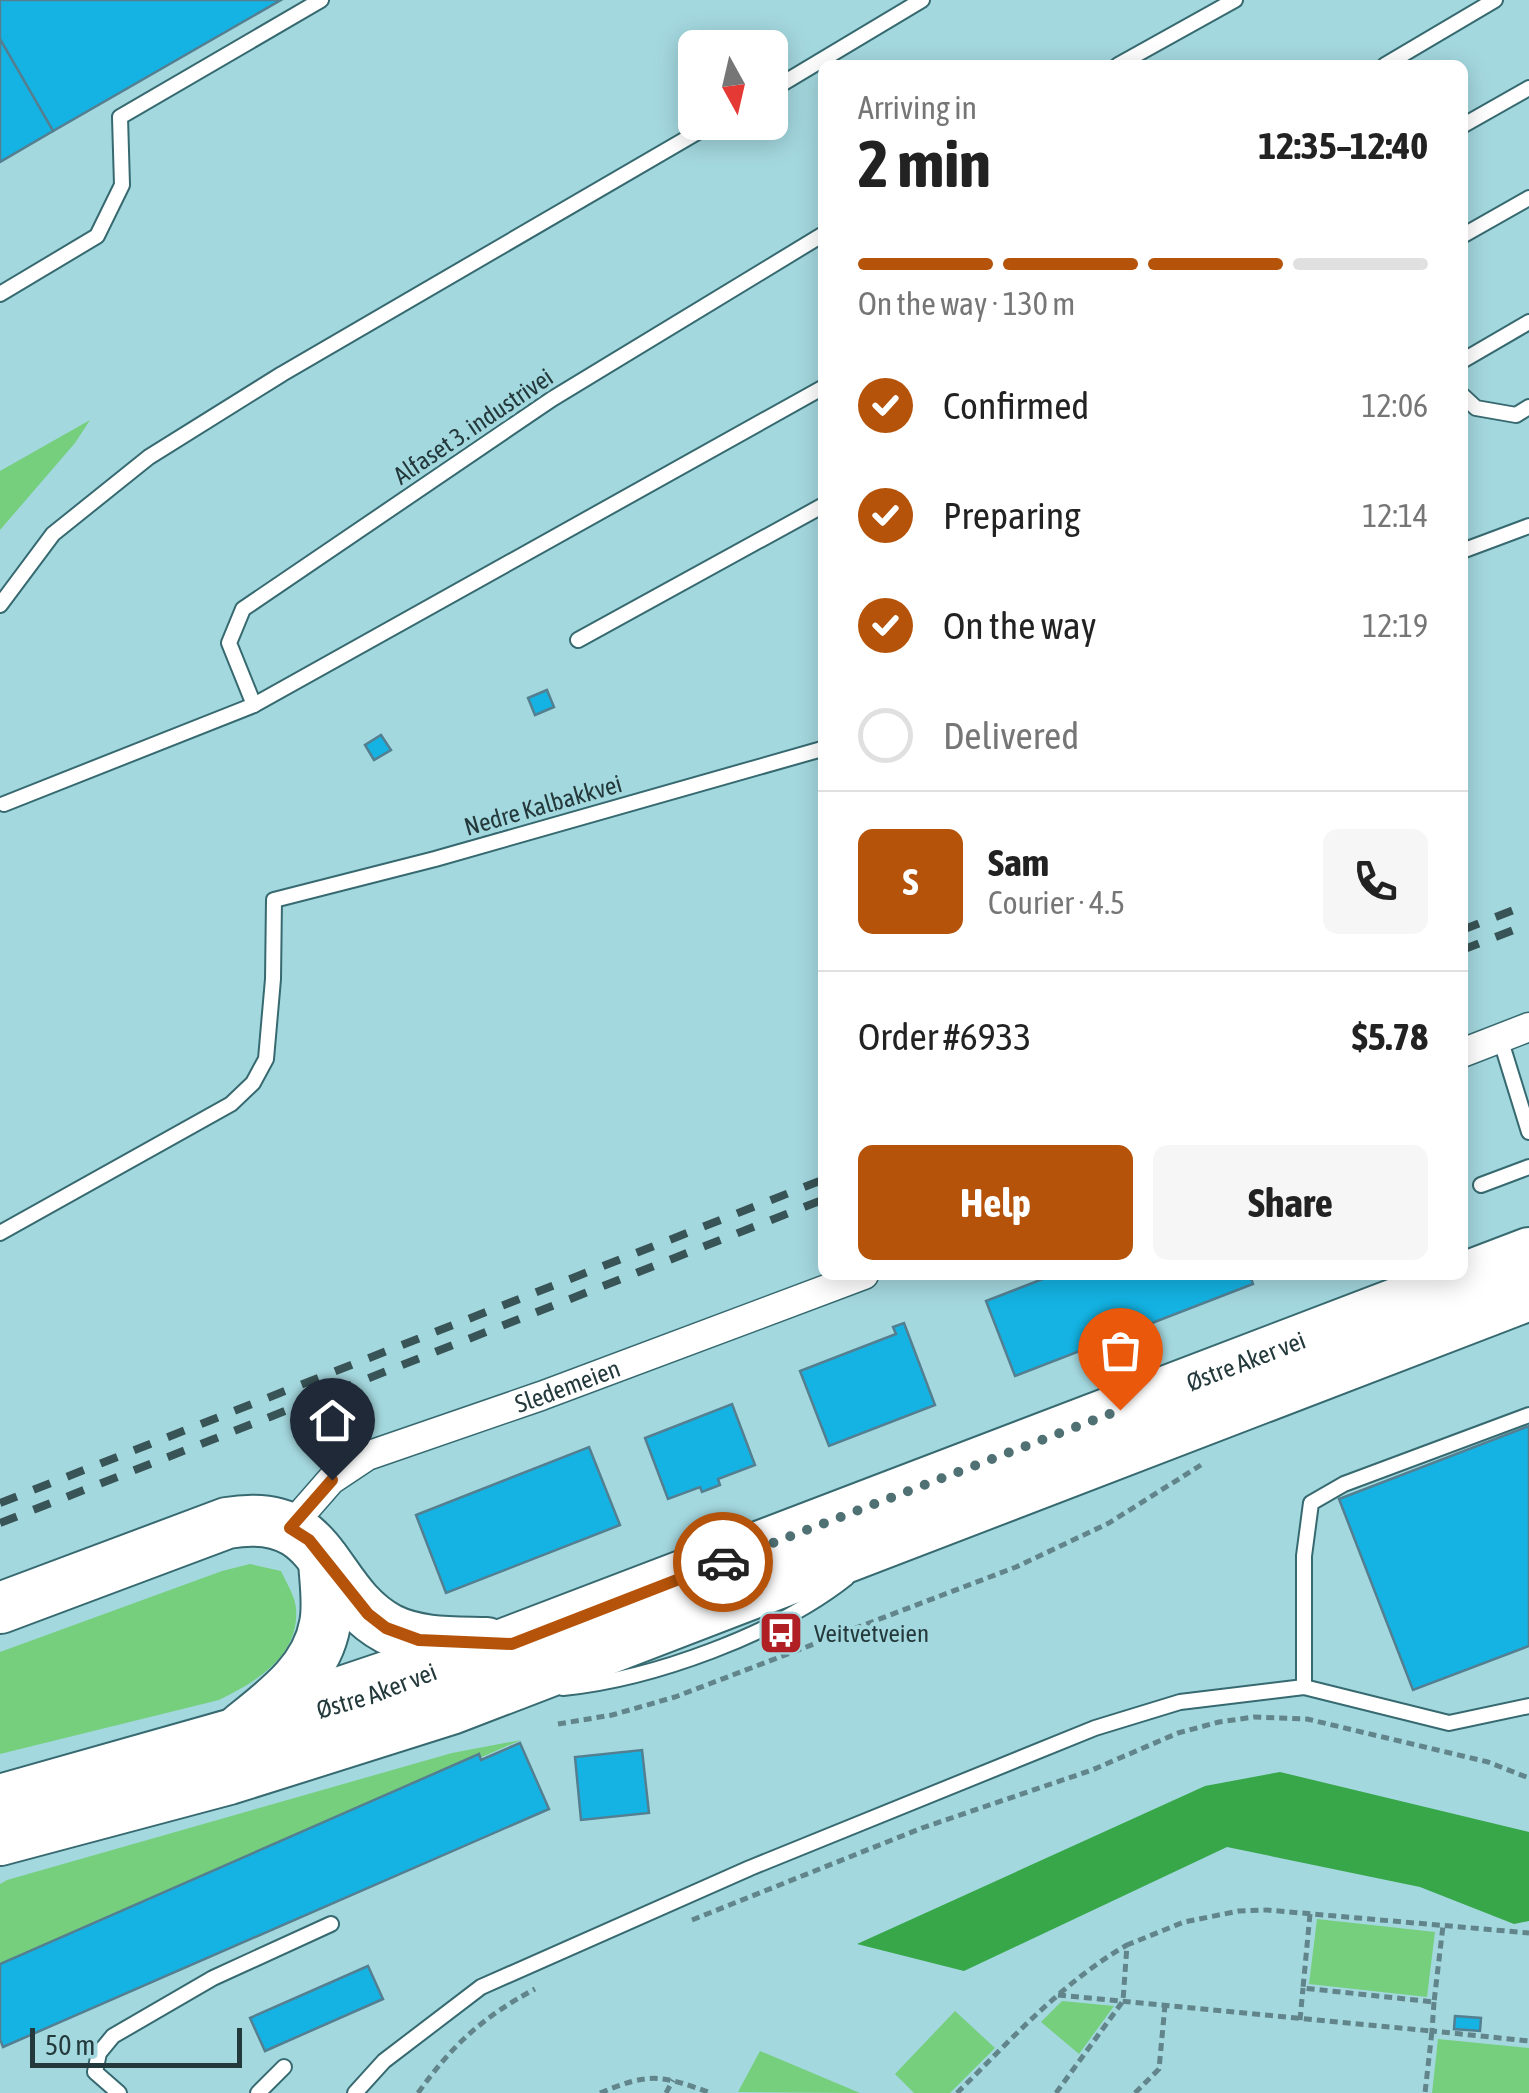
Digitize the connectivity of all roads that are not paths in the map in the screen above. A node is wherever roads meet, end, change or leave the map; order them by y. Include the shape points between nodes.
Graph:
1 (321, 0) edge
2 (922, 0) edge
3 (1236, 0) edge
4 (1495, 0) edge
5 (822, 60) edge
6 (1127, 60) edge
7 (1393, 60) edge
8 (818, 62) edge
9 (788, 80) edge
10 (1529, 88) edge
11 (1468, 123) edge
12 (684, 140) edge
13 (1529, 198) edge
14 (1468, 233) edge
15 (818, 237) edge
16 (0, 294) edge
17 (1529, 322) edge
18 (1468, 358) edge
19 (818, 390) edge
20 (1468, 401) edge
21 (1529, 407) edge
22 (818, 508) edge
23 (1529, 526) edge
24 (1468, 550) edge
25 (0, 605) edge
26 (578, 640) dead end
27 (254, 705) junction
28 (818, 749) edge
29 (4, 804) dead end
30 (1529, 1027) edge
31 (1500, 1038) junction
32 (1468, 1051) edge
33 (1529, 1132) edge
34 (1529, 1168) edge
35 (1481, 1185) dead end
36 (0, 1234) edge
37 (1529, 1253) edge
38 (1468, 1278) edge
39 (851, 1280) edge
40 (1462, 1280) edge
41 (1529, 1295) edge
42 (1529, 1415) edge
43 (307, 1544) junction
44 (0, 1608) edge
45 (434, 1640) junction
46 (515, 1664) junction
47 (290, 1686) junction
48 (1304, 1686) junction
49 (1529, 1706) edge
50 (229, 1738) junction
51 (4, 1831) edge
52 (331, 1924) dead end
53 (284, 2067) dead end
54 (119, 2093) edge
55 (258, 2093) edge
56 (355, 2093) edge

1 - 16 lane via 120,117 122,185 97,236
2 - 5 lane
3 - 6 lane
4 - 7 lane
8 - 9 lane
10 - 11 lane
12 - 25 lane via 149,457 53,534
13 - 14 lane
15 - 27 lane, Alfaset 3. industrivei via 552,400 243,609 229,642
17 - 18 lane
19 - 27 lane
20 - 21 lane via 1516,414
22 - 26 lane
23 - 24 lane
27 - 29 lane
28 - 36 lane, Nedre Kalbakkvei via 274,900 266,1058 253,1083 232,1104
30 - 31 street
31 - 32 street
31 - 33 lane
34 - 35 lane
37 - 38 highway, Østre Aker vei
39 - 43 street, Sledemeien via 367,1456 332,1480
40 - 46 highway, Østre Aker vei
41 - 46 highway, Østre Aker vei via 904,1533
42 - 48 lane via 1344,1484 1312,1503 1304,1556
43 - 44 highway via 262,1520 227,1522
43 - 45 highway via 386,1628
43 - 47 highway via 326,1622 316,1654
45 - 46 highway
45 - 47 lane via 382,1662
46 - 50 highway, Østre Aker vei via 368,1696
46 - 51 highway, Østre Aker vei via 292,1760
47 - 50 highway
48 - 49 lane via 1449,1723
48 - 56 lane via 1180,1702 1095,1728 750,1868 481,1987 384,2061
50 - 51 highway, Østre Aker vei
52 - 54 lane via 213,1978 113,2036 95,2072
53 - 55 lane

